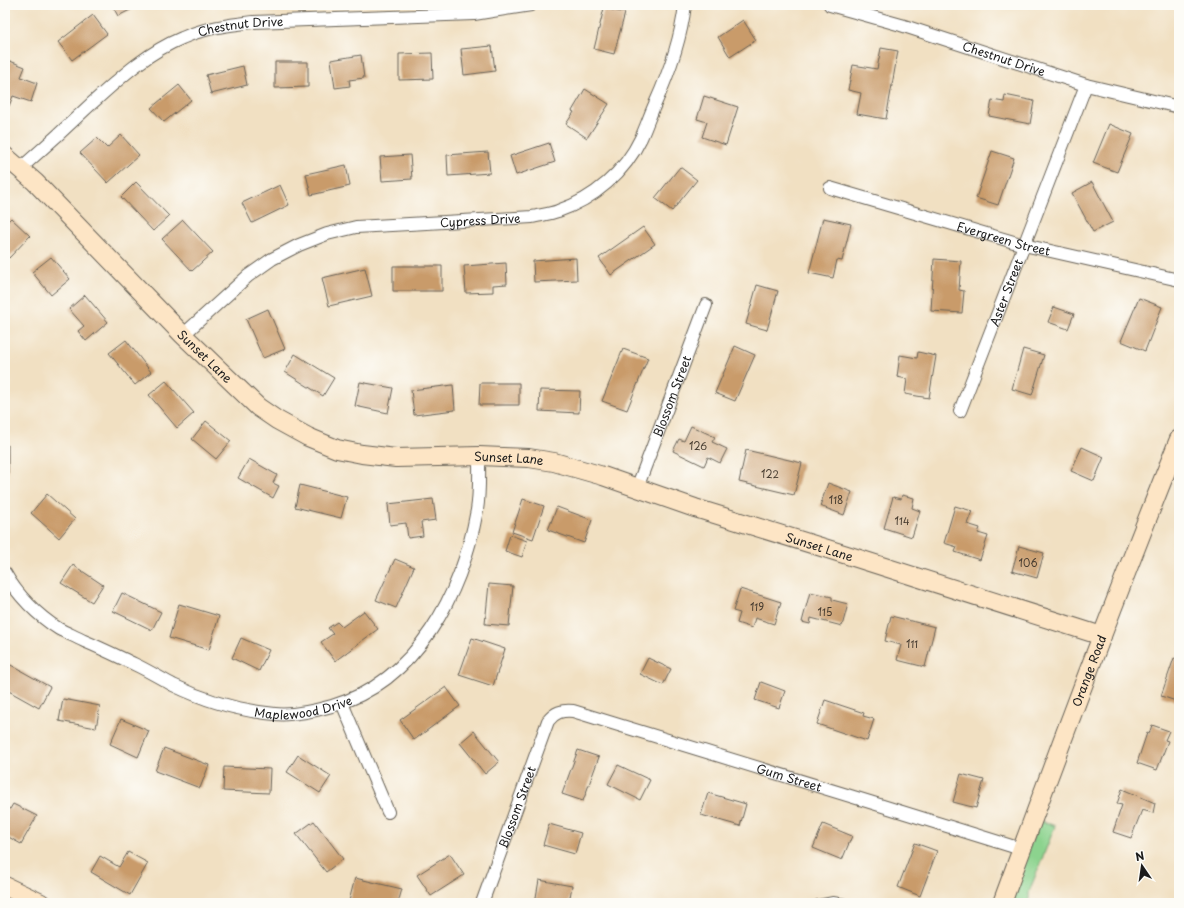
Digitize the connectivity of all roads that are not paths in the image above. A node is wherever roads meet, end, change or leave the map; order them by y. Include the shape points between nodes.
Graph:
1 (531, 5) edge
2 (685, 5) edge
3 (830, 5) edge
4 (1086, 85) junction
5 (1179, 107) edge
6 (5, 156) edge
7 (22, 168) junction
8 (830, 188) dead end
9 (1024, 245) junction
10 (1179, 280) edge
11 (706, 305) dead end
12 (183, 335) junction
13 (960, 411) dead end
14 (1179, 439) edge
15 (479, 456) junction
16 (637, 488) junction
17 (5, 573) edge
18 (1102, 636) junction
19 (342, 703) junction
20 (556, 713) joint
21 (388, 812) dead end
22 (1022, 849) junction
23 (5, 886) edge
24 (41, 903) edge
25 (482, 903) edge
26 (818, 903) edge
27 (852, 903) edge
28 (1002, 903) edge

1 - 7 street, Chestnut Drive via 474,14 253,22 208,29 156,50 133,66
2 - 12 street, Cypress Drive via 676,48 640,139 626,162 598,191 558,211 532,217 356,227 327,234 299,245 260,267
3 - 4 street, Chestnut Drive
4 - 5 street, Chestnut Drive
4 - 9 street, Aster Street
6 - 7 street, Sunset Lane
7 - 12 street, Sunset Lane
8 - 9 street, Evergreen Street
9 - 10 street, Evergreen Street
9 - 13 street, Aster Street
11 - 16 street, Blossom Street
12 - 15 street, Sunset Lane via 258,407 308,437 337,449 389,457
14 - 18 street, Orange Road
15 - 16 street, Sunset Lane via 554,462
15 - 19 street, Maplewood Drive via 477,509 458,578 446,604 428,634 394,673 370,690
16 - 18 street, Sunset Lane
17 - 19 street, Maplewood Drive via 23,598 59,629 144,668 173,685 210,700 276,714 319,710
18 - 22 street, Orange Road
19 - 21 street
20 - 22 street, Gum Street via 564,710 573,711
20 - 25 street, Blossom Street via 548,721
22 - 28 street, Orange Road
23 - 24 street
26 - 27 lane via 833,900

